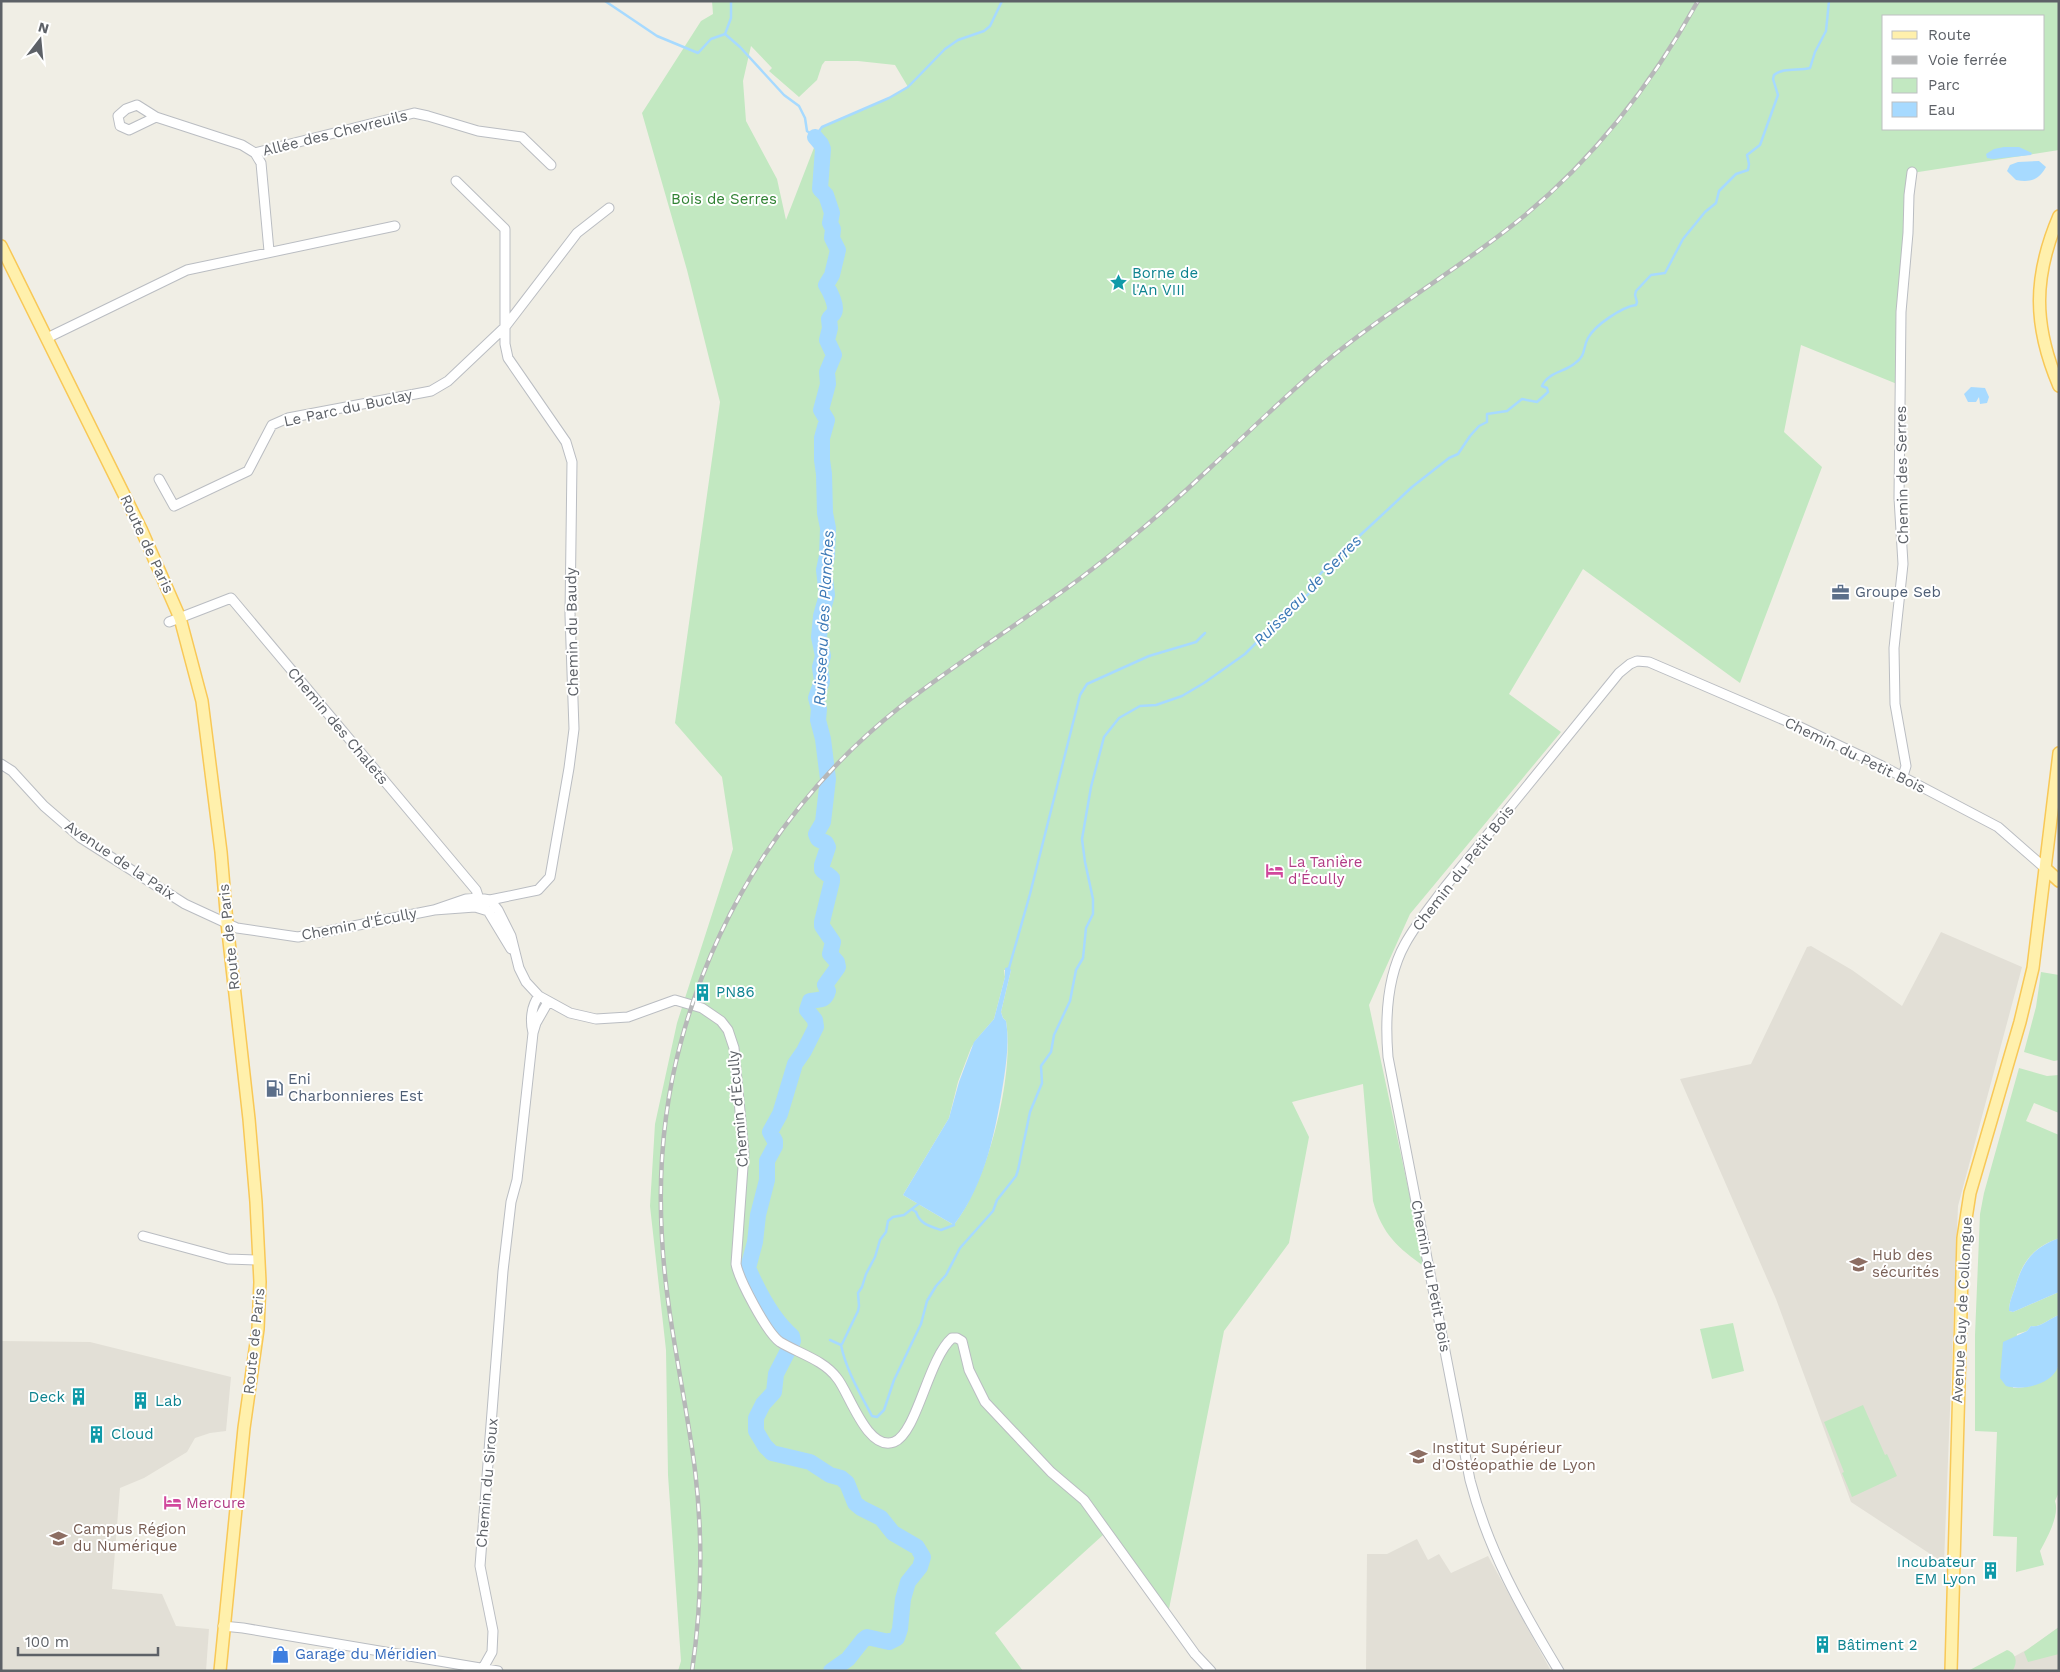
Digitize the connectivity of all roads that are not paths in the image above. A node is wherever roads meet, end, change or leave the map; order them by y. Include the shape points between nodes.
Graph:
1 (156, 118) dead end
2 (254, 153) junction
3 (551, 165) dead end
4 (1912, 172) dead end
5 (456, 181) dead end
6 (609, 208) dead end
7 (2059, 216) edge
8 (395, 226) dead end
9 (1, 246) edge
10 (269, 251) junction
11 (505, 327) junction
12 (47, 338) junction
13 (2059, 386) edge
14 (159, 479) dead end
15 (175, 620) junction
16 (2058, 758) edge
17 (1, 764) edge
18 (1903, 776) junction
19 (2046, 869) junction
20 (2059, 881) edge
21 (478, 898) junction
22 (490, 900) junction
23 (482, 908) junction
24 (434, 910) junction
25 (227, 923) junction
26 (514, 954) junction
27 (539, 996) junction
28 (548, 1002) junction
29 (533, 1033) junction
30 (143, 1236) dead end
31 (259, 1260) junction
32 (223, 1626) junction
33 (483, 1668) junction
34 (220, 1671) edge
35 (498, 1671) edge
36 (1211, 1671) edge
37 (1559, 1671) edge
38 (1951, 1671) edge

1 - 2 street via 242,145
2 - 3 street, Allée des Chevreuils via 414,113 478,131 522,137
2 - 10 street via 261,163
4 - 18 street, Chemin des Serres via 1901,312 1899,498 1903,564 1894,648 1895,704 1906,766
5 - 11 street, Chemin du Baudy via 505,229
6 - 11 street via 577,233
7 - 13 main road via 2041,273 2039,309 2044,343
8 - 10 street
9 - 12 main road, Route de Paris
10 - 12 street via 187,270
11 - 14 street, Le Parc du Buclay via 448,381 431,391 288,418 272,425 248,471 174,506
11 - 22 street, Chemin du Baudy via 508,358 566,442 572,462 570,615 574,729 550,877 538,890
12 - 15 main road, Route de Paris via 141,529
15 - 21 street, Chemin des Chalets via 231,598 476,890
15 - 25 main road, Route de Paris via 202,701
16 - 19 main road, Avenue Guy de Collongue via 2056,834
17 - 25 street, Avenue de la Paix via 81,838 186,904
18 - 19 street, Chemin du Petit Bois via 1998,827
18 - 37 street, Chemin du Petit Bois via 1667,669 1637,661 1618,673 1418,922 1396,966 1388,1003 1388,1057 1470,1480 1477,1508 1501,1568
19 - 20 main road
19 - 38 main road, Avenue Guy de Collongue via 2029,989 1970,1193 1963,1238
21 - 22 street, Chemin d'Écully
21 - 23 street, Chemin des Chalets
21 - 24 street, Chemin d'Écully via 450,903
22 - 23 street
22 - 26 street, Chemin d'Écully via 511,936
23 - 24 street, Chemin d'Écully via 468,906
23 - 26 street, Chemin d'Écully via 494,918
24 - 25 street, Chemin d'Écully via 298,937 237,928
25 - 31 main road, Route de Paris via 249,1119
26 - 27 street, Chemin d'Écully via 526,982
27 - 28 street, Chemin d'Écully
27 - 29 street, Chemin du Siroux via 532,1011
28 - 29 street, Chemin du Siroux
28 - 36 street, Chemin d'Écully via 570,1013 596,1020 628,1017 680,1000 707,1010 721,1021 734,1048 744,1152 736,1264 740,1278 771,1334 830,1370 863,1425 885,1442 894,1442 902,1436 941,1350 952,1338 957,1338 963,1345 969,1370 985,1402 1051,1472 1084,1500 1195,1654
29 - 33 street, Chemin du Siroux via 517,1180 511,1202 503,1271 480,1566 492,1631 492,1652
30 - 31 street via 228,1259
31 - 32 main road, Route de Paris via 258,1330
32 - 33 street
32 - 34 main road, Route de Paris
33 - 35 street

